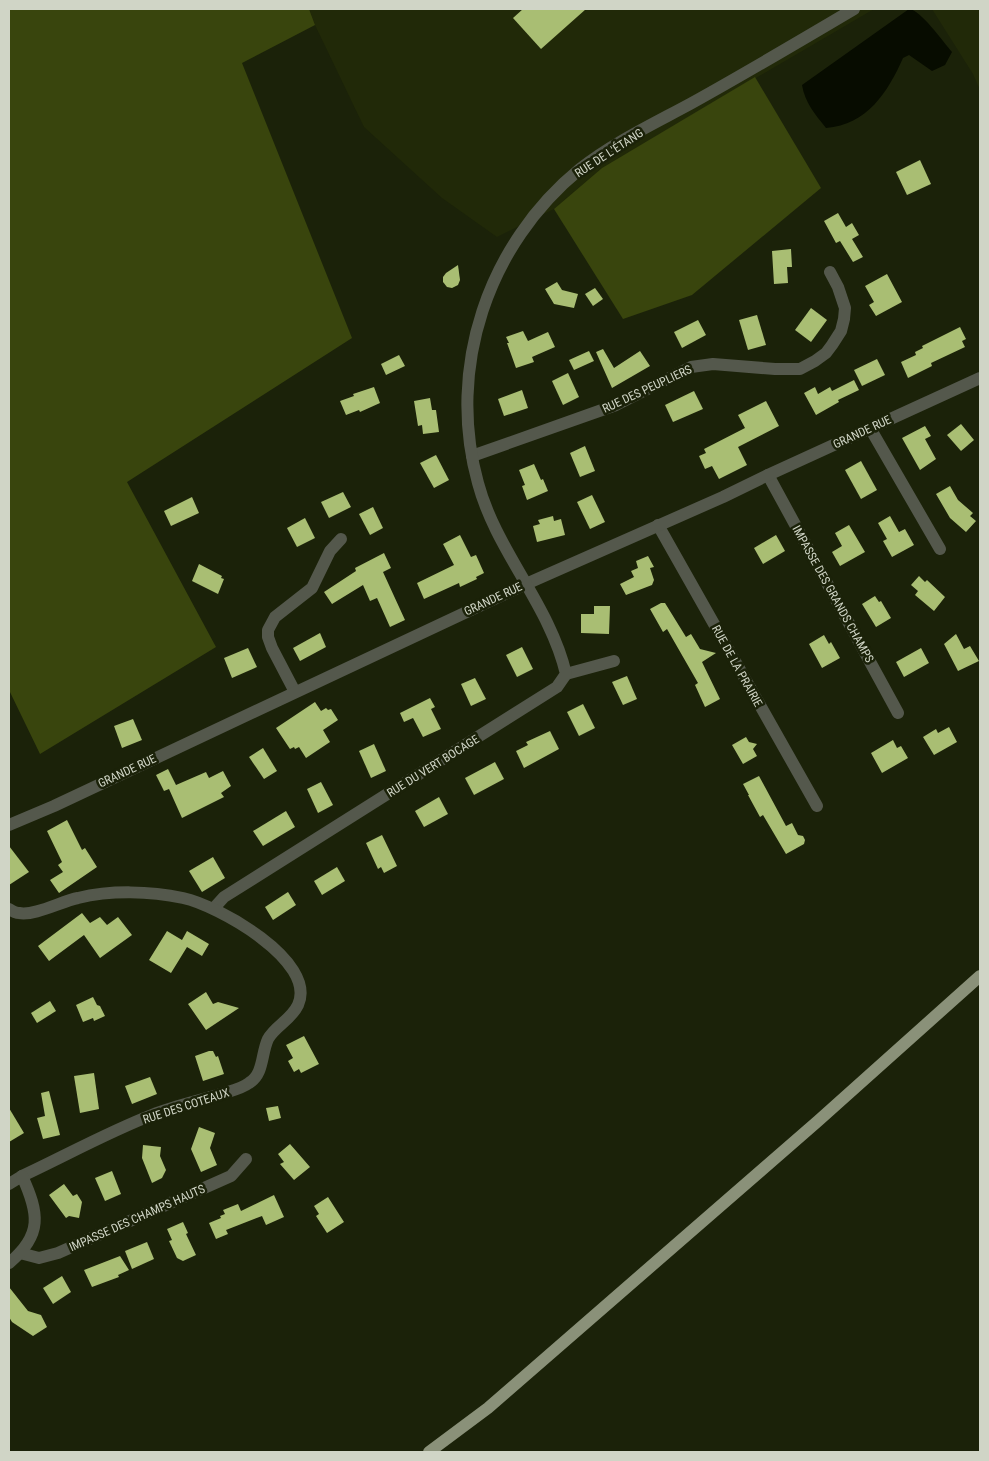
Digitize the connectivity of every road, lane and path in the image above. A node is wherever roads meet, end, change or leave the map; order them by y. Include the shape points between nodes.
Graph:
1 (854, 9) edge
2 (830, 272) dead end
3 (980, 378) edge
4 (870, 428) junction
5 (472, 456) junction
6 (768, 475) junction
7 (658, 526) junction
8 (341, 539) dead end
9 (940, 549) dead end
10 (526, 584) junction
11 (614, 661) dead end
12 (566, 674) junction
13 (295, 692) junction
14 (898, 713) dead end
15 (817, 806) dead end
16 (9, 825) edge
17 (214, 908) junction
18 (9, 909) edge
19 (980, 976) edge
20 (246, 1159) dead end
21 (22, 1176) junction
22 (9, 1184) edge
23 (20, 1254) junction
24 (9, 1263) edge
25 (429, 1452) edge

1 - 5 street, RUE DE L'ÉTANG via 614,146 556,190 518,236 493,282 476,331 467,380 467,428
2 - 5 street, RUE DES PEUPLIERS via 845,308 844,318 841,331 832,345 815,362 800,369 713,364 692,367 616,405
3 - 4 street, GRANDE RUE
4 - 6 street, GRANDE RUE
4 - 9 street
5 - 10 street, RUE DE L'ÉTANG via 487,512
6 - 7 street, GRANDE RUE
6 - 14 street, IMPASSE DES GRANDS CHAMPS
7 - 10 street, GRANDE RUE
7 - 15 street, RUE DE LA PRAIRIE
8 - 13 street via 330,551 312,588 275,618 268,630 272,648
10 - 12 street via 561,651
10 - 13 street, GRANDE RUE
11 - 12 street
12 - 17 street, RUE DU VERT BOCAGE via 557,687 224,897
13 - 16 street, GRANDE RUE
17 - 18 street via 183,898 115,893 78,898 20,914
17 - 21 street, RUE DES COTEAUX via 266,942 287,961 300,986 298,1004 268,1039 259,1072 250,1083 153,1114
19 - 25 main road via 488,1408
20 - 23 street, IMPASSE DES CHAMPS HAUTS via 231,1176 58,1253 39,1258
21 - 22 street, RUE DES COTEAUX
21 - 23 street via 32,1197 35,1216 32,1238
23 - 24 street

